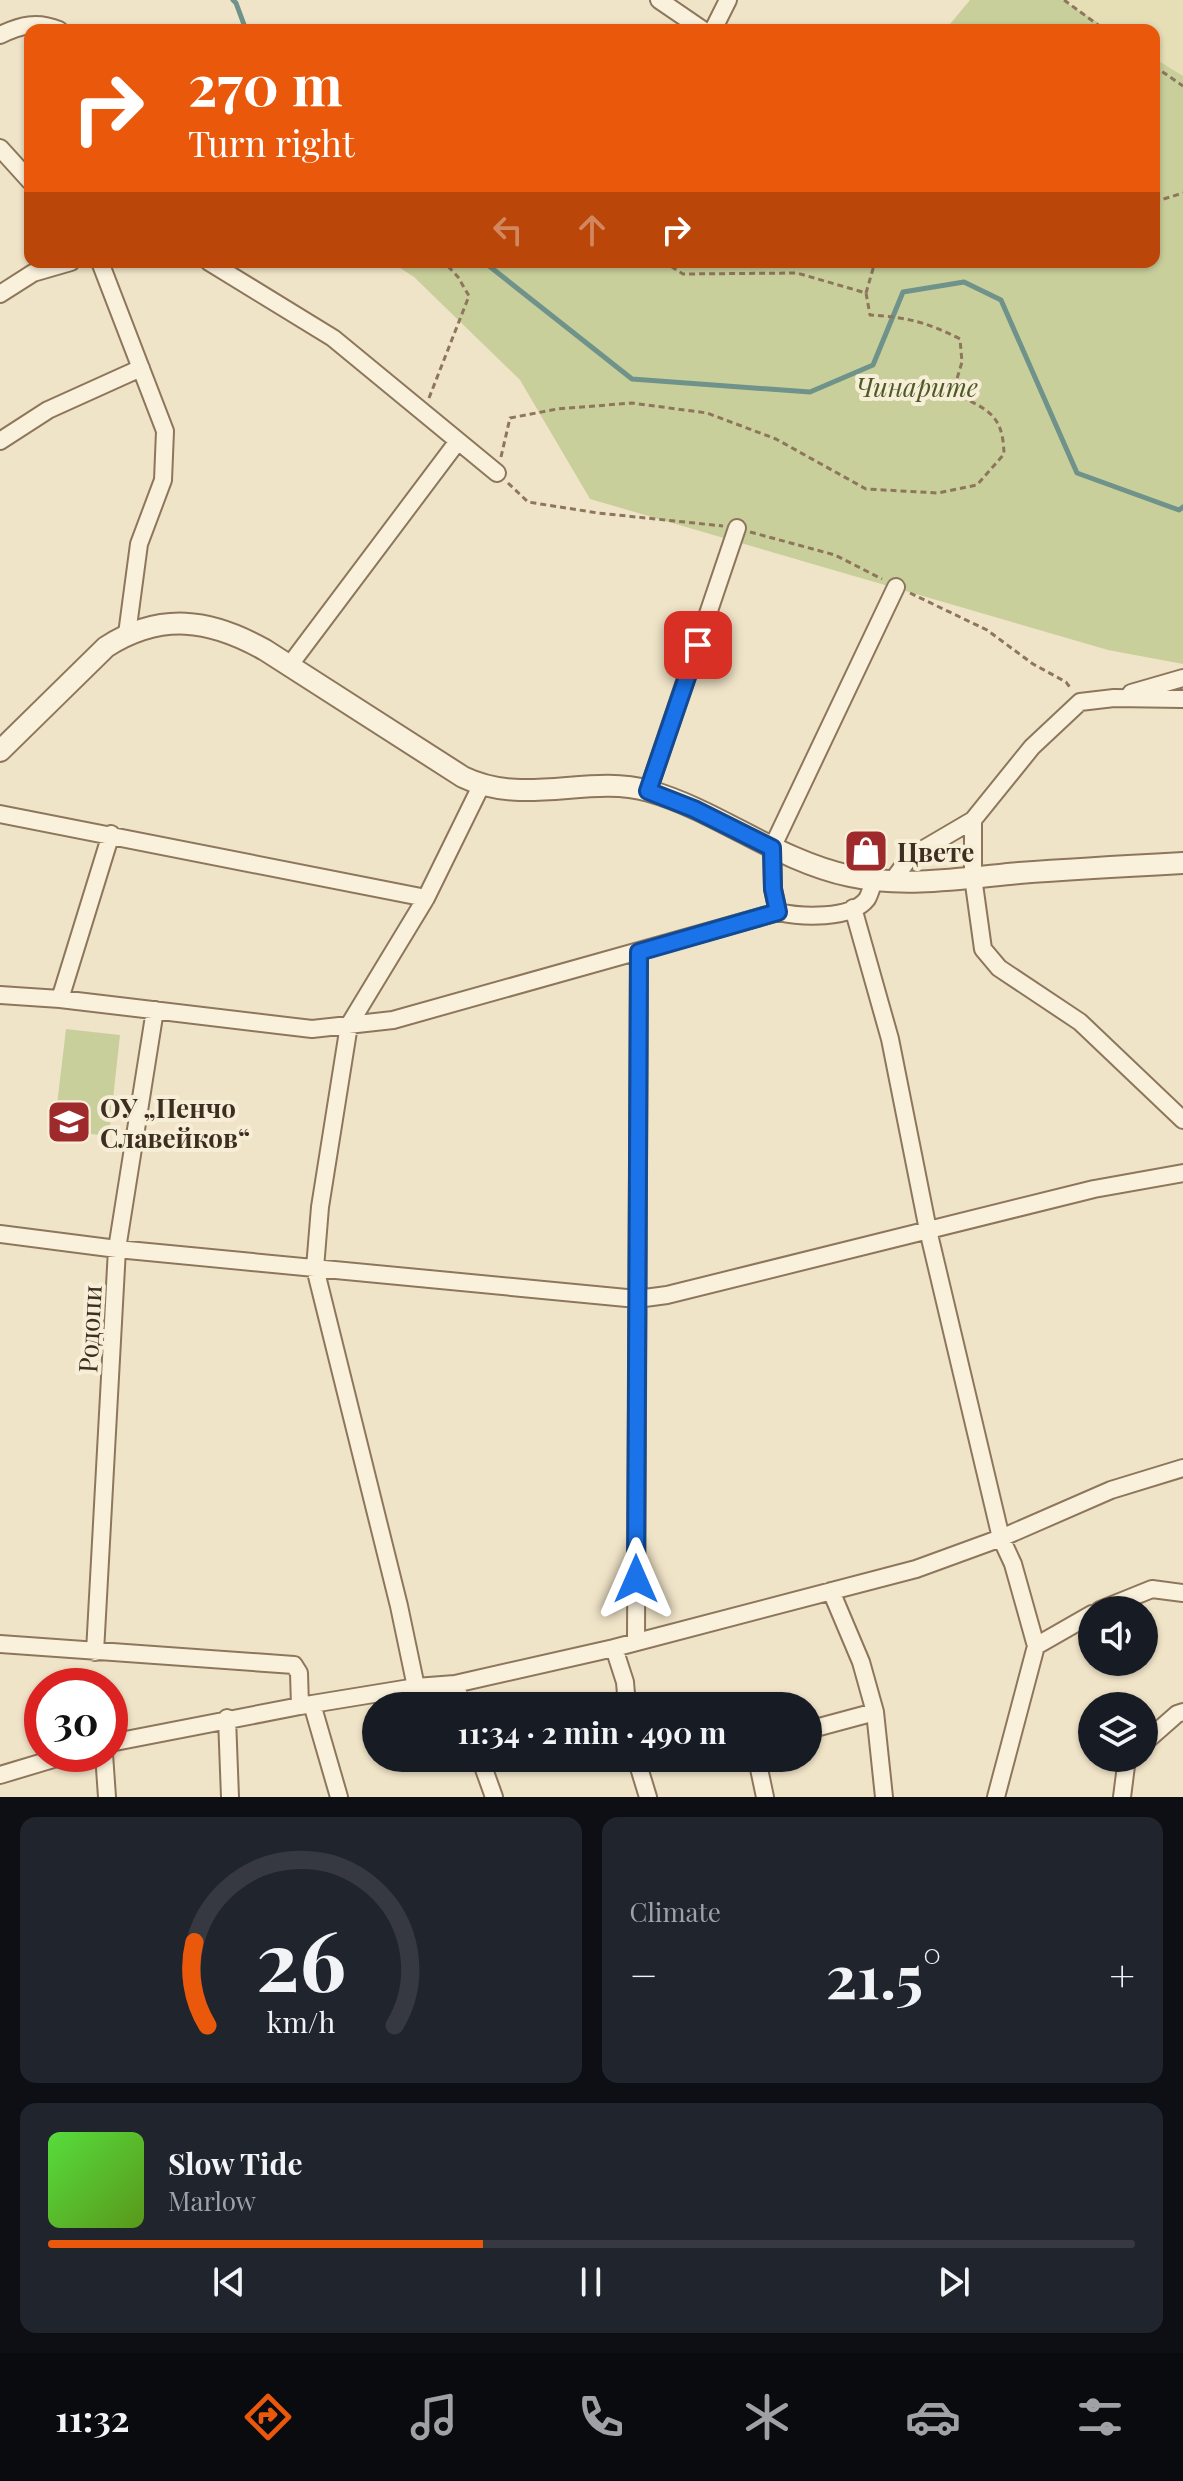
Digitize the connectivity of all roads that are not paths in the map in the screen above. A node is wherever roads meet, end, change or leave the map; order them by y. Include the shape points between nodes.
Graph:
1 (659, 0) edge
2 (728, 0) edge
3 (694, 24) edge
4 (716, 24) edge
5 (24, 25) edge
6 (0, 35) edge
7 (0, 148) edge
8 (24, 174) edge
9 (50, 268) edge
10 (102, 268) edge
11 (219, 268) edge
12 (0, 294) edge
13 (141, 368) junction
14 (0, 441) edge
15 (458, 441) junction
16 (497, 473) road end
17 (737, 528) road end
18 (896, 587) road end
19 (127, 634) junction
20 (289, 666) junction
21 (1183, 678) edge
22 (1114, 698) junction
23 (1183, 699) edge
24 (0, 751) edge
25 (481, 786) junction
26 (648, 791) junction
27 (0, 814) edge
28 (973, 820) junction
29 (111, 834) junction
30 (772, 848) junction
31 (1183, 863) edge
32 (973, 877) junction
33 (884, 880) junction
34 (426, 898) junction
35 (853, 908) junction
36 (778, 912) junction
37 (639, 952) junction
38 (0, 995) edge
39 (60, 999) junction
40 (155, 1010) junction
41 (349, 1025) junction
42 (1183, 1120) edge
43 (1183, 1173) edge
44 (928, 1230) junction
45 (0, 1234) edge
46 (117, 1249) junction
47 (315, 1268) junction
48 (637, 1299) junction
49 (1183, 1468) edge
50 (1001, 1538) junction
51 (831, 1591) junction
52 (1183, 1593) edge
53 (1135, 1596) edge
54 (1078, 1622) edge
55 (636, 1641) junction
56 (0, 1644) edge
57 (1036, 1646) junction
58 (614, 1648) junction
59 (95, 1652) junction
60 (455, 1684) junction
61 (416, 1687) junction
62 (458, 1692) edge
63 (626, 1692) edge
64 (306, 1705) junction
65 (875, 1712) junction
66 (1183, 1712) edge
67 (227, 1718) junction
68 (822, 1726) edge
69 (1158, 1731) edge
70 (128, 1739) edge
71 (24, 1768) edge
72 (105, 1772) edge
73 (485, 1772) edge
74 (640, 1772) edge
75 (760, 1772) edge
76 (1125, 1772) edge
77 (0, 1775) edge
78 (107, 1797) edge
79 (230, 1797) edge
80 (339, 1797) edge
81 (494, 1797) edge
82 (648, 1797) edge
83 (765, 1797) edge
84 (884, 1797) edge
85 (996, 1797) edge
86 (1122, 1797) edge

1 - 3 street
2 - 4 street
5 - 6 street
7 - 8 street
9 - 12 street
10 - 13 street
11 - 15 street via 333,338
13 - 14 street via 48,410
13 - 19 street via 165,431 164,468 139,544
15 - 16 street
15 - 20 street
17 - 26 street
18 - 30 street
19 - 20 street via 167,624 207,625 237,634
19 - 24 street via 106,647
20 - 25 street
21 - 22 street
22 - 23 street
22 - 28 street via 1080,702 1032,747
25 - 26 street
25 - 34 street
26 - 30 street
27 - 29 street
28 - 32 street
28 - 33 street via 910,857
29 - 34 street
29 - 39 street
30 - 33 street via 847,876
30 - 36 street
31 - 32 street
32 - 33 street
32 - 42 street via 983,949 999,968 1080,1022
33 - 35 street
34 - 41 street
35 - 36 street via 815,918
35 - 44 street via 890,1039
36 - 37 street
37 - 41 street via 393,1020
37 - 48 street
38 - 39 street
39 - 40 street
40 - 41 street via 312,1029
40 - 46 street, Родопи
41 - 47 street
43 - 44 street
44 - 48 street
44 - 50 street
45 - 46 street
46 - 47 street
46 - 59 street, Родопи
47 - 48 street
47 - 61 street
48 - 55 street
49 - 50 street via 1111,1490
50 - 51 street via 916,1569
50 - 57 street
51 - 55 street
51 - 65 street
52 - 53 street via 1152,1589
54 - 57 street
55 - 58 street
56 - 59 street
57 - 85 street
58 - 60 street
58 - 63 street
59 - 64 street via 294,1665
60 - 61 street
60 - 62 street
61 - 64 street
64 - 67 street
64 - 80 street
65 - 68 street
65 - 84 street
66 - 69 street
67 - 70 street
67 - 79 street
71 - 77 street
72 - 78 street
73 - 81 street
74 - 82 street
75 - 83 street
76 - 86 street

